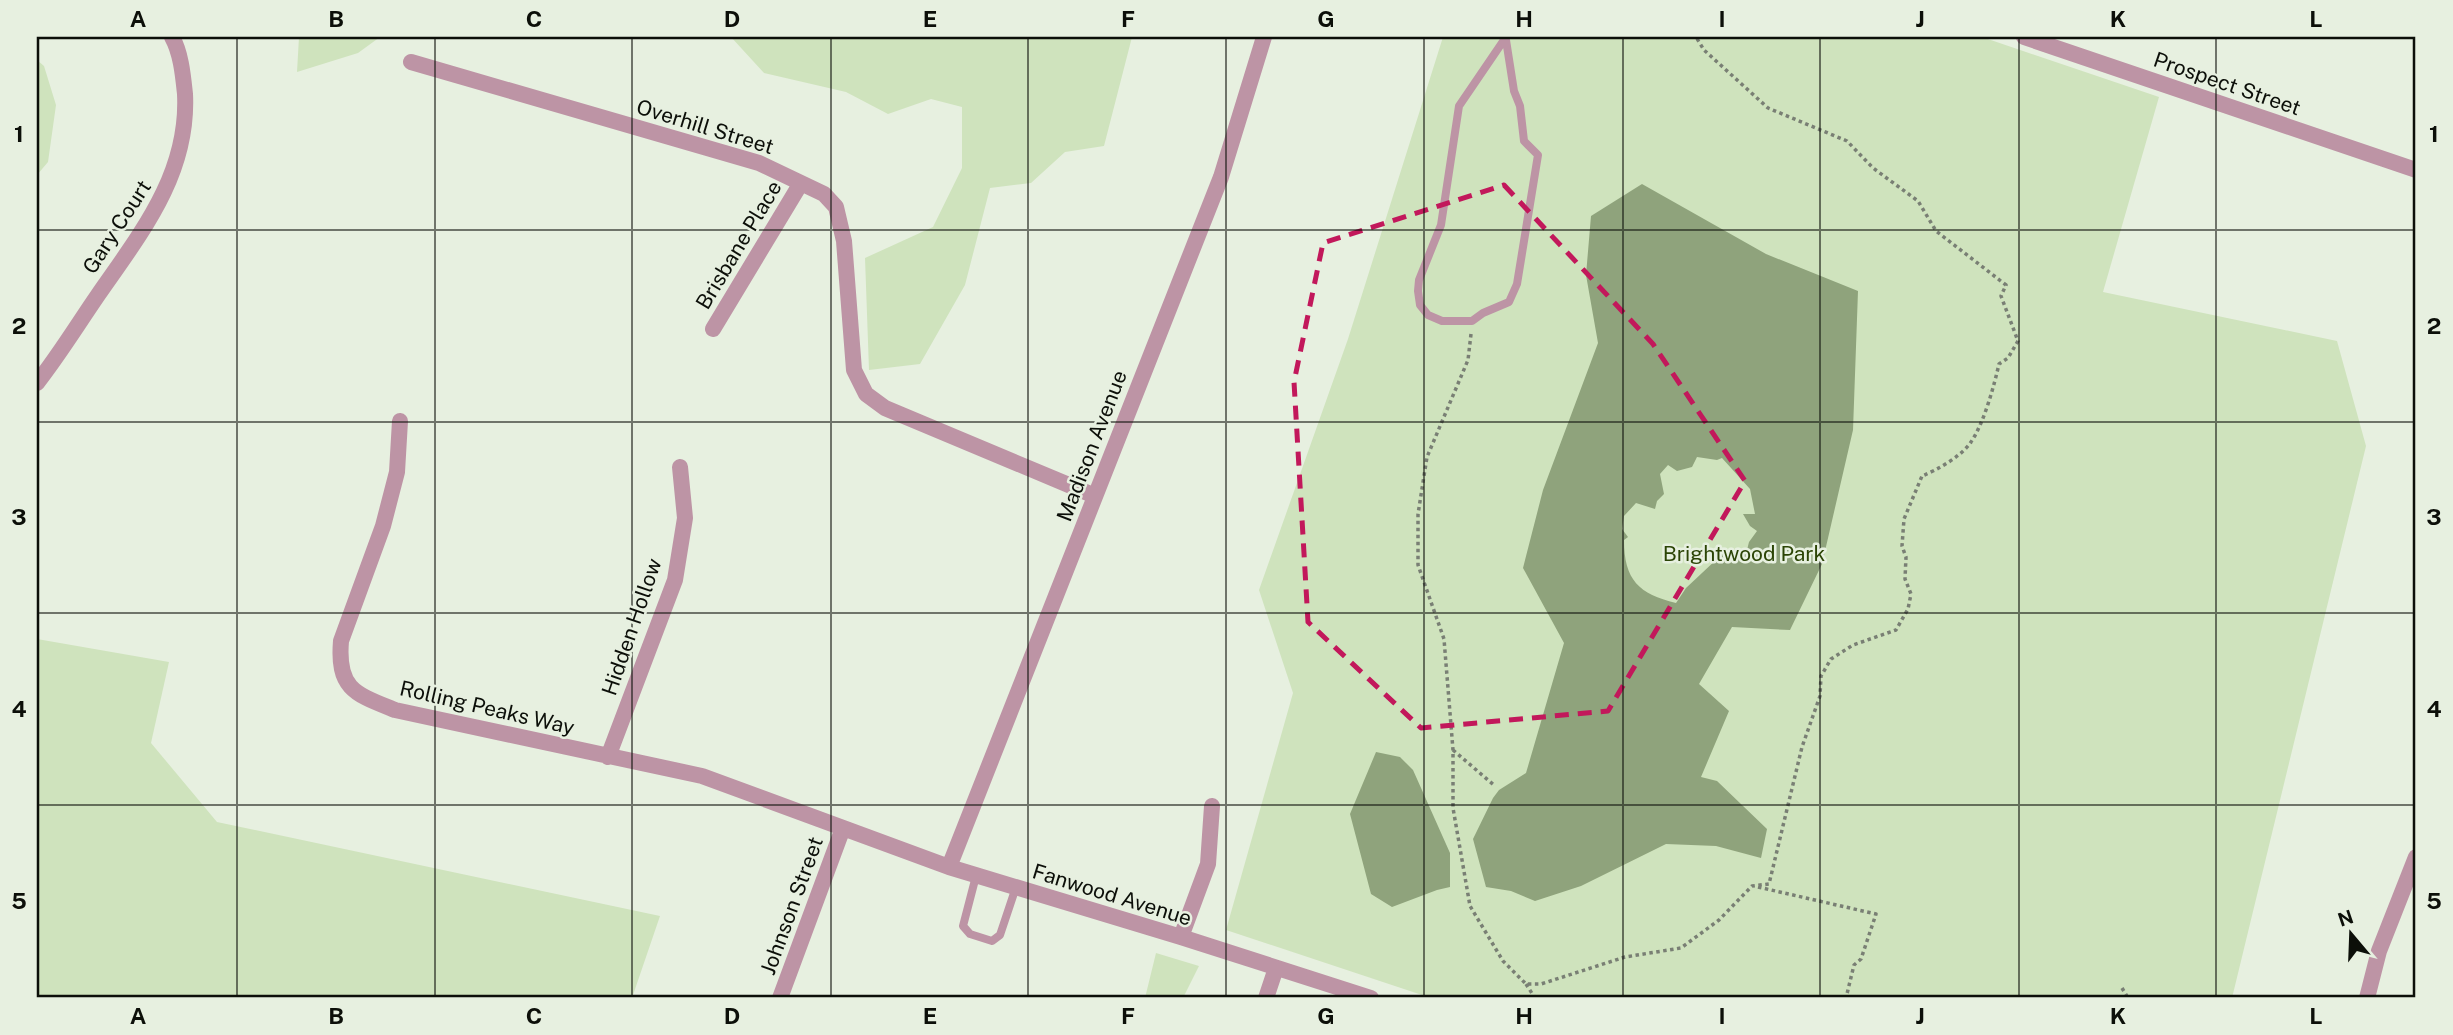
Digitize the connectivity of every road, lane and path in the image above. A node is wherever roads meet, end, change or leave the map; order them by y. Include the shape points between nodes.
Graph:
1 (172, 37) edge
2 (1264, 37) edge
3 (1696, 37) edge
4 (2024, 37) edge
5 (1506, 38) edge
6 (411, 62) dead end
7 (2416, 170) edge
8 (801, 183) junction
9 (1472, 321) junction
10 (713, 329) dead end
11 (37, 383) edge
12 (400, 421) dead end
13 (680, 467) dead end
14 (1096, 496) junction
15 (1453, 750) junction
16 (608, 757) junction
17 (1495, 786) dead end
18 (1212, 806) dead end
19 (843, 828) junction
20 (2416, 857) edge
21 (949, 867) junction
22 (976, 876) junction
23 (1752, 886) junction
24 (1016, 887) junction
25 (1181, 937) junction
26 (1276, 968) junction
27 (1526, 984) junction
28 (2122, 988) dead end
29 (780, 998) edge
30 (1266, 998) edge
31 (1371, 998) edge
32 (1535, 998) edge
33 (1846, 998) edge
34 (2128, 998) edge
35 (2367, 998) edge

1 - 11 street, Gary Court via 185,104 181,146 168,186 148,223
2 - 14 street, Madison Avenue via 1221,177
3 - 23 path via 1704,50 1768,108 1847,141 1873,168 1918,201 1936,231 2006,285 2001,296 2018,341 1999,364 1971,443 1938,470 1922,476 1904,519 1905,579 1911,594 1900,625 1831,659 1821,676 1820,696 1802,747 1769,884
4 - 7 street, Prospect Street
5 - 9 lane via 1524,141 1538,155 1517,285 1508,302
5 - 9 lane via 1459,106 1441,225 1419,280 1420,305 1428,315 1441,321
6 - 8 street, Overhill Street via 759,163
8 - 10 street, Brisbane Place
8 - 14 street, Overhill Street via 824,194 836,207 844,241 854,370 866,394 885,408
9 - 15 path via 1468,360 1427,457 1418,514 1418,565 1444,639
12 - 16 street, Rolling Peaks Way via 397,472 383,526 341,641 343,676 354,691 395,710
13 - 16 street, Hidden Hollow via 685,519 675,580
14 - 21 street, Madison Avenue
15 - 17 path
15 - 27 path via 1452,808 1470,906 1503,961
16 - 19 street, Rolling Peaks Way via 702,776
18 - 25 street via 1208,864
19 - 21 street, Fanwood Avenue
19 - 29 street, Johnson Street
20 - 35 street via 2379,951
21 - 22 street, Fanwood Avenue
22 - 24 street, Fanwood Avenue
22 - 24 lane via 963,926 992,941 1000,935
23 - 27 path via 1719,920 1681,948 1625,957 1541,984
23 - 33 path via 1876,914 1861,958 1854,965
24 - 25 street, Fanwood Avenue
25 - 26 street, Fanwood Avenue
26 - 30 street
26 - 31 street, Fanwood Avenue
27 - 32 path
28 - 34 path

